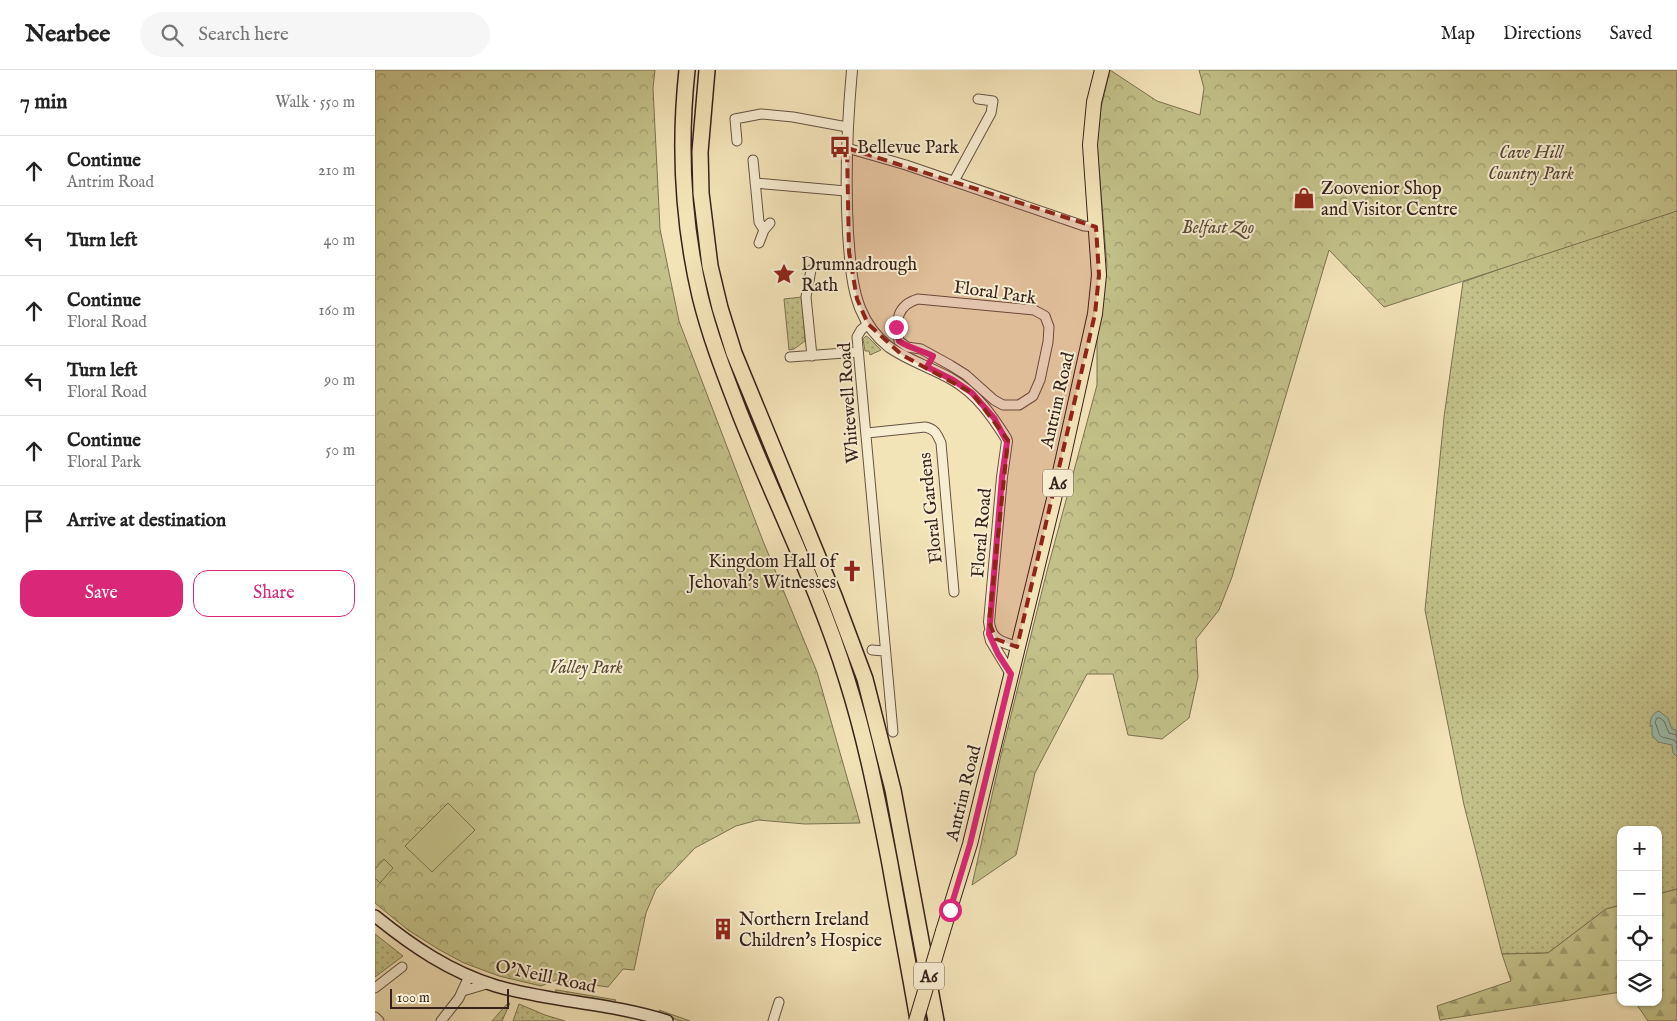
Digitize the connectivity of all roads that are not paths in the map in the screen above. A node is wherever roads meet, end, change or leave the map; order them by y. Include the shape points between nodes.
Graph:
1 (687, 70) edge
2 (707, 70) edge
3 (852, 70) edge
4 (1102, 70) edge
5 (978, 99) dead end
6 (847, 127) junction
7 (737, 140) dead end
8 (847, 148) junction
9 (753, 160) dead end
10 (954, 181) junction
11 (755, 183) junction
12 (846, 191) junction
13 (1096, 227) junction
14 (759, 243) dead end
15 (811, 270) dead end
16 (868, 324) junction
17 (858, 352) junction
18 (812, 356) junction
19 (933, 356) junction
20 (790, 358) dead end
21 (927, 367) junction
22 (867, 433) junction
23 (954, 592) dead end
24 (990, 631) junction
25 (1017, 647) junction
26 (872, 650) dead end
27 (884, 650) junction
28 (1011, 674) junction
29 (893, 732) dead end
30 (375, 916) edge
31 (402, 967) dead end
32 (469, 976) junction
33 (490, 984) junction
34 (375, 988) edge
35 (463, 991) junction
36 (779, 1002) dead end
37 (375, 1017) edge
38 (379, 1021) edge
39 (441, 1021) edge
40 (667, 1021) edge
41 (773, 1021) edge
42 (917, 1021) edge
43 (936, 1021) edge

1 - 42 highway via 683,138 685,200 701,298 726,378 815,592 848,682 879,806
2 - 43 highway via 700,152 701,193 710,266 720,308 737,362 865,679 893,790
3 - 6 street, Whitewell Road
4 - 13 main road, Antrim Road / A6 via 1089,144
5 - 10 street via 993,101 991,113
6 - 7 street via 761,114 735,119
6 - 8 street, Whitewell Road
8 - 10 street
8 - 12 street, Whitewell Road
9 - 11 street
10 - 13 street via 1084,226
11 - 12 street
11 - 14 street via 759,222 767,227
12 - 16 street, Whitewell Road via 854,286 860,310
13 - 25 main road, Antrim Road / A6 via 1099,274 1095,314
15 - 18 street via 806,296
16 - 17 street, Whitewell Road via 857,337
16 - 21 street, Floral Road via 888,346
17 - 18 street
17 - 22 street, Whitewell Road
18 - 20 street
19 - 19 street, Floral Park via 899,341 896,327 901,310 908,302 918,299 1034,310 1045,316 1049,327 1040,380 1033,396 1019,405 1003,405 994,400 966,375
19 - 21 street
21 - 24 street, Floral Road via 972,393 994,418 1007,442
22 - 23 street, Floral Gardens via 925,427 937,434 941,443
22 - 27 street, Whitewell Road
24 - 25 street via 999,641
24 - 28 street via 989,638
25 - 28 main road, Antrim Road / A6
26 - 27 street
27 - 29 street, Whitewell Road
28 - 42 main road, Antrim Road / A6, bridge via 970,844
30 - 32 main road, O'Neill Road via 421,951
31 - 34 street
32 - 33 main road, O'Neill Road
32 - 35 street
33 - 35 street
33 - 40 main road, O'Neill Road via 637,1012
35 - 39 street
36 - 41 street
37 - 38 street

